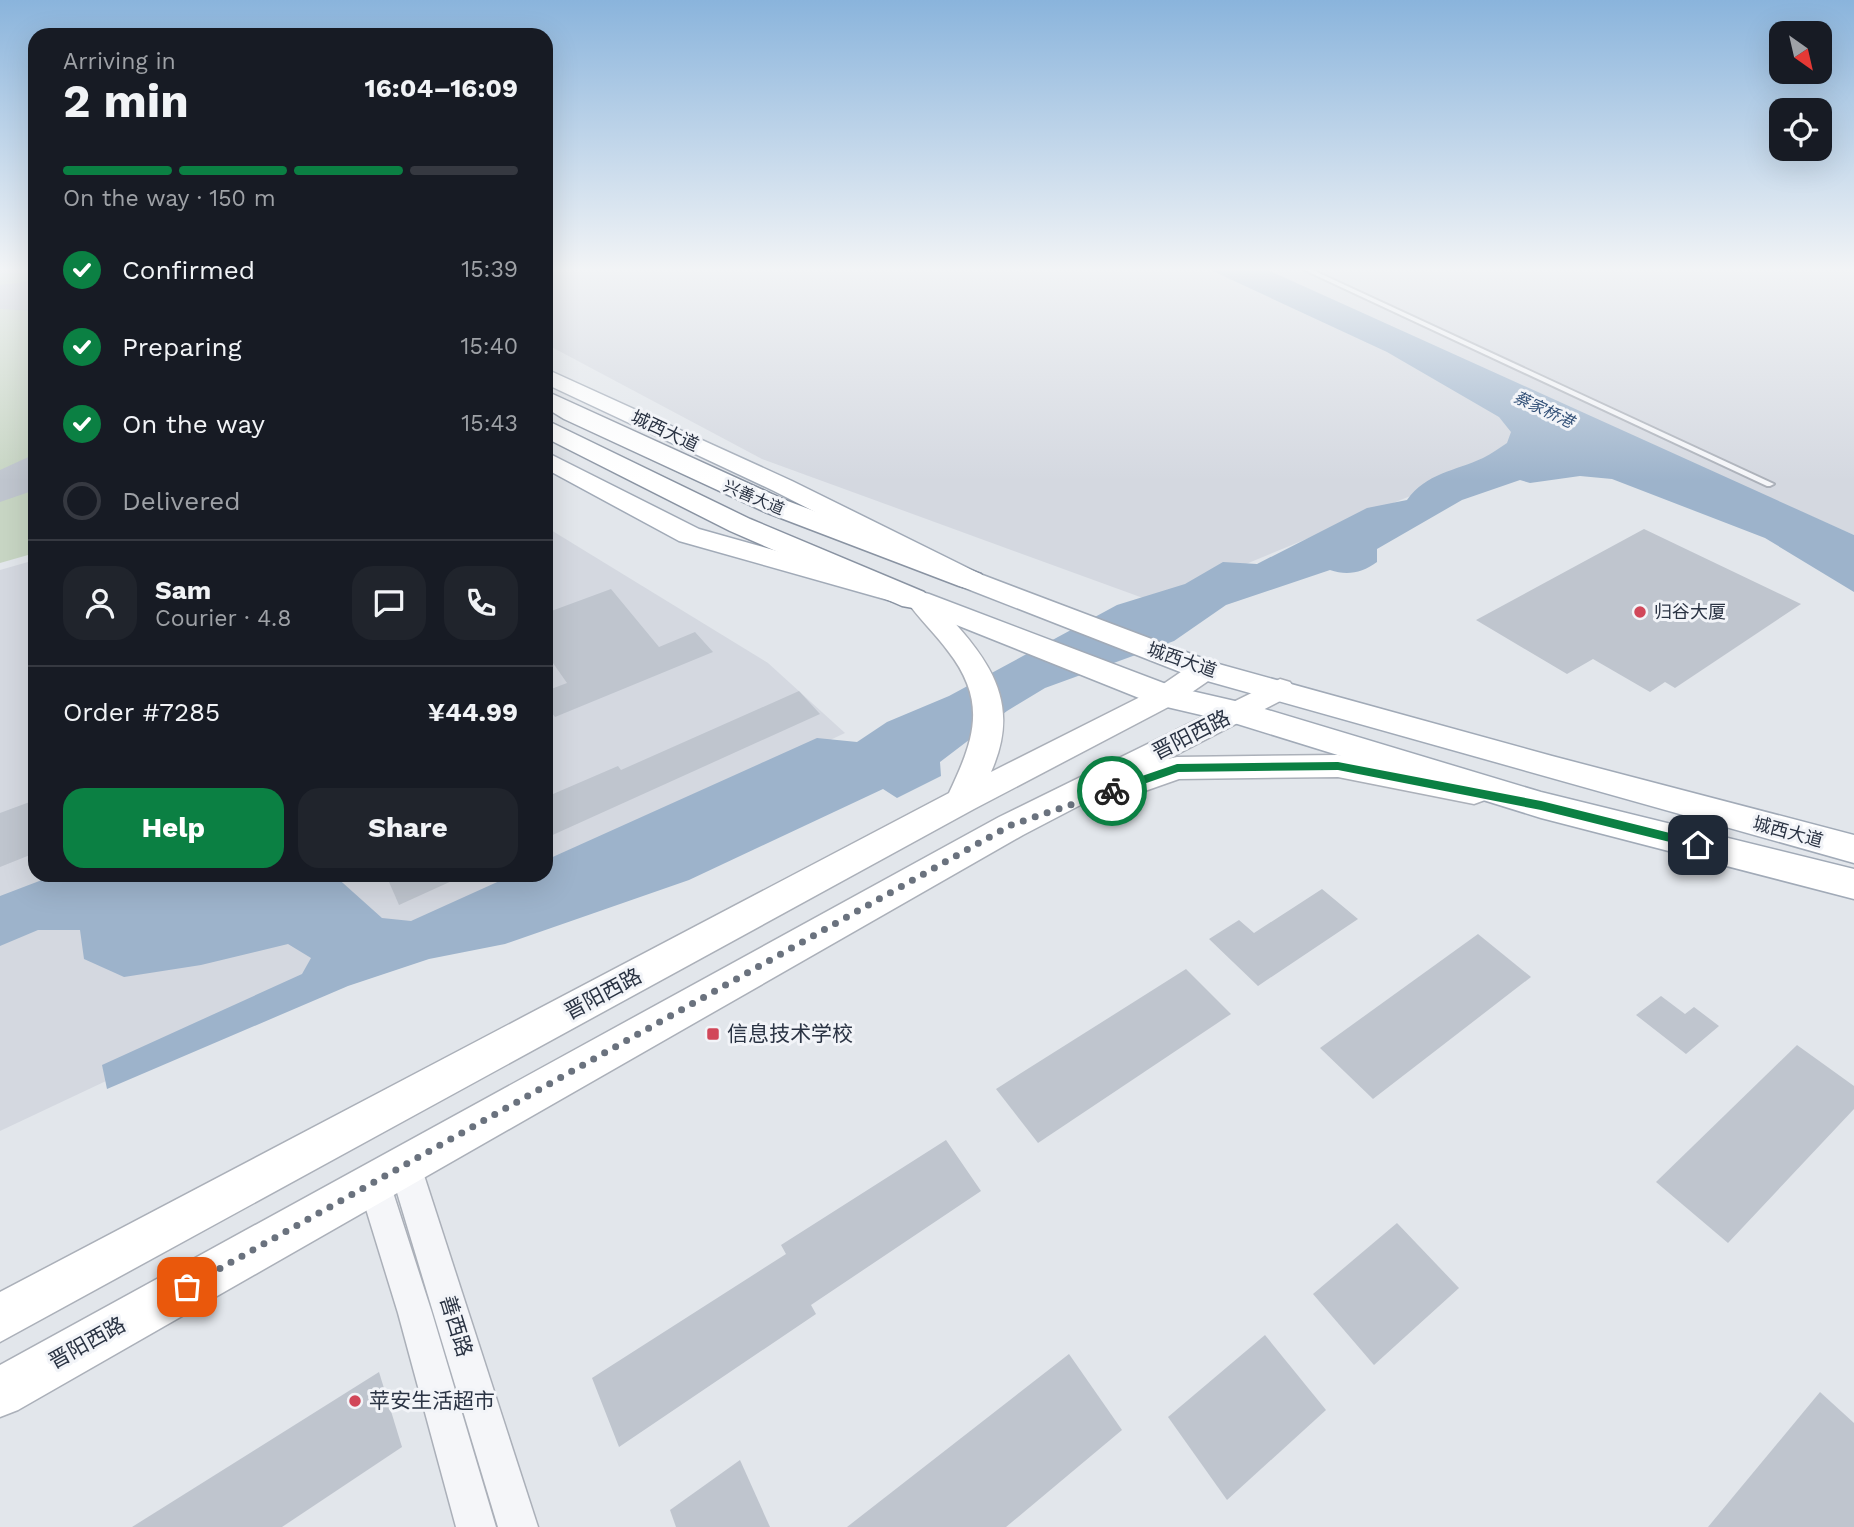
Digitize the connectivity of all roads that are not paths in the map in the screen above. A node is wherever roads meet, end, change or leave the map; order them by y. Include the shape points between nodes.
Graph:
1 (1455, 338) edge
2 (553, 379) edge
3 (553, 402) edge
4 (553, 432) edge
5 (553, 463) edge
6 (1770, 484) dead end
7 (740, 526) joint
8 (970, 580) junction
9 (916, 600) junction
10 (1204, 670) junction
11 (1280, 689) junction
12 (1166, 696) junction
13 (1236, 712) junction
14 (962, 801) junction
15 (1541, 805) junction
16 (1011, 825) junction
17 (1854, 849) edge
18 (1854, 884) edge
19 (390, 1174) junction
20 (0, 1318) edge
21 (0, 1392) edge
22 (476, 1527) edge
23 (518, 1527) edge

1 - 6 lane
2 - 8 main road, 城西大道 via 783,486
3 - 8 highway, 兴善大道 via 775,506
4 - 7 highway, 兴善大道
5 - 9 main road, 城西大道 via 689,535
7 - 9 highway, 兴善大道
8 - 10 main road, 城西大道
9 - 12 main road, 城西大道
9 - 14 main road via 971,661 986,686 988,737
10 - 11 main road, 城西大道
10 - 12 main road, 晋阳西路
11 - 13 main road, 晋阳西路
11 - 17 main road, 城西大道
12 - 13 main road, 城西大道
12 - 14 main road, 晋阳西路
13 - 15 main road, 城西大道
13 - 16 main road, 晋阳西路
14 - 20 main road, 晋阳西路
15 - 16 main road via 1338,766 1177,768
15 - 18 main road, 城西大道
16 - 19 main road, 晋阳西路
19 - 21 main road, 晋阳西路
19 - 22 street, 善西路 via 415,1313
19 - 23 street, 善西路

